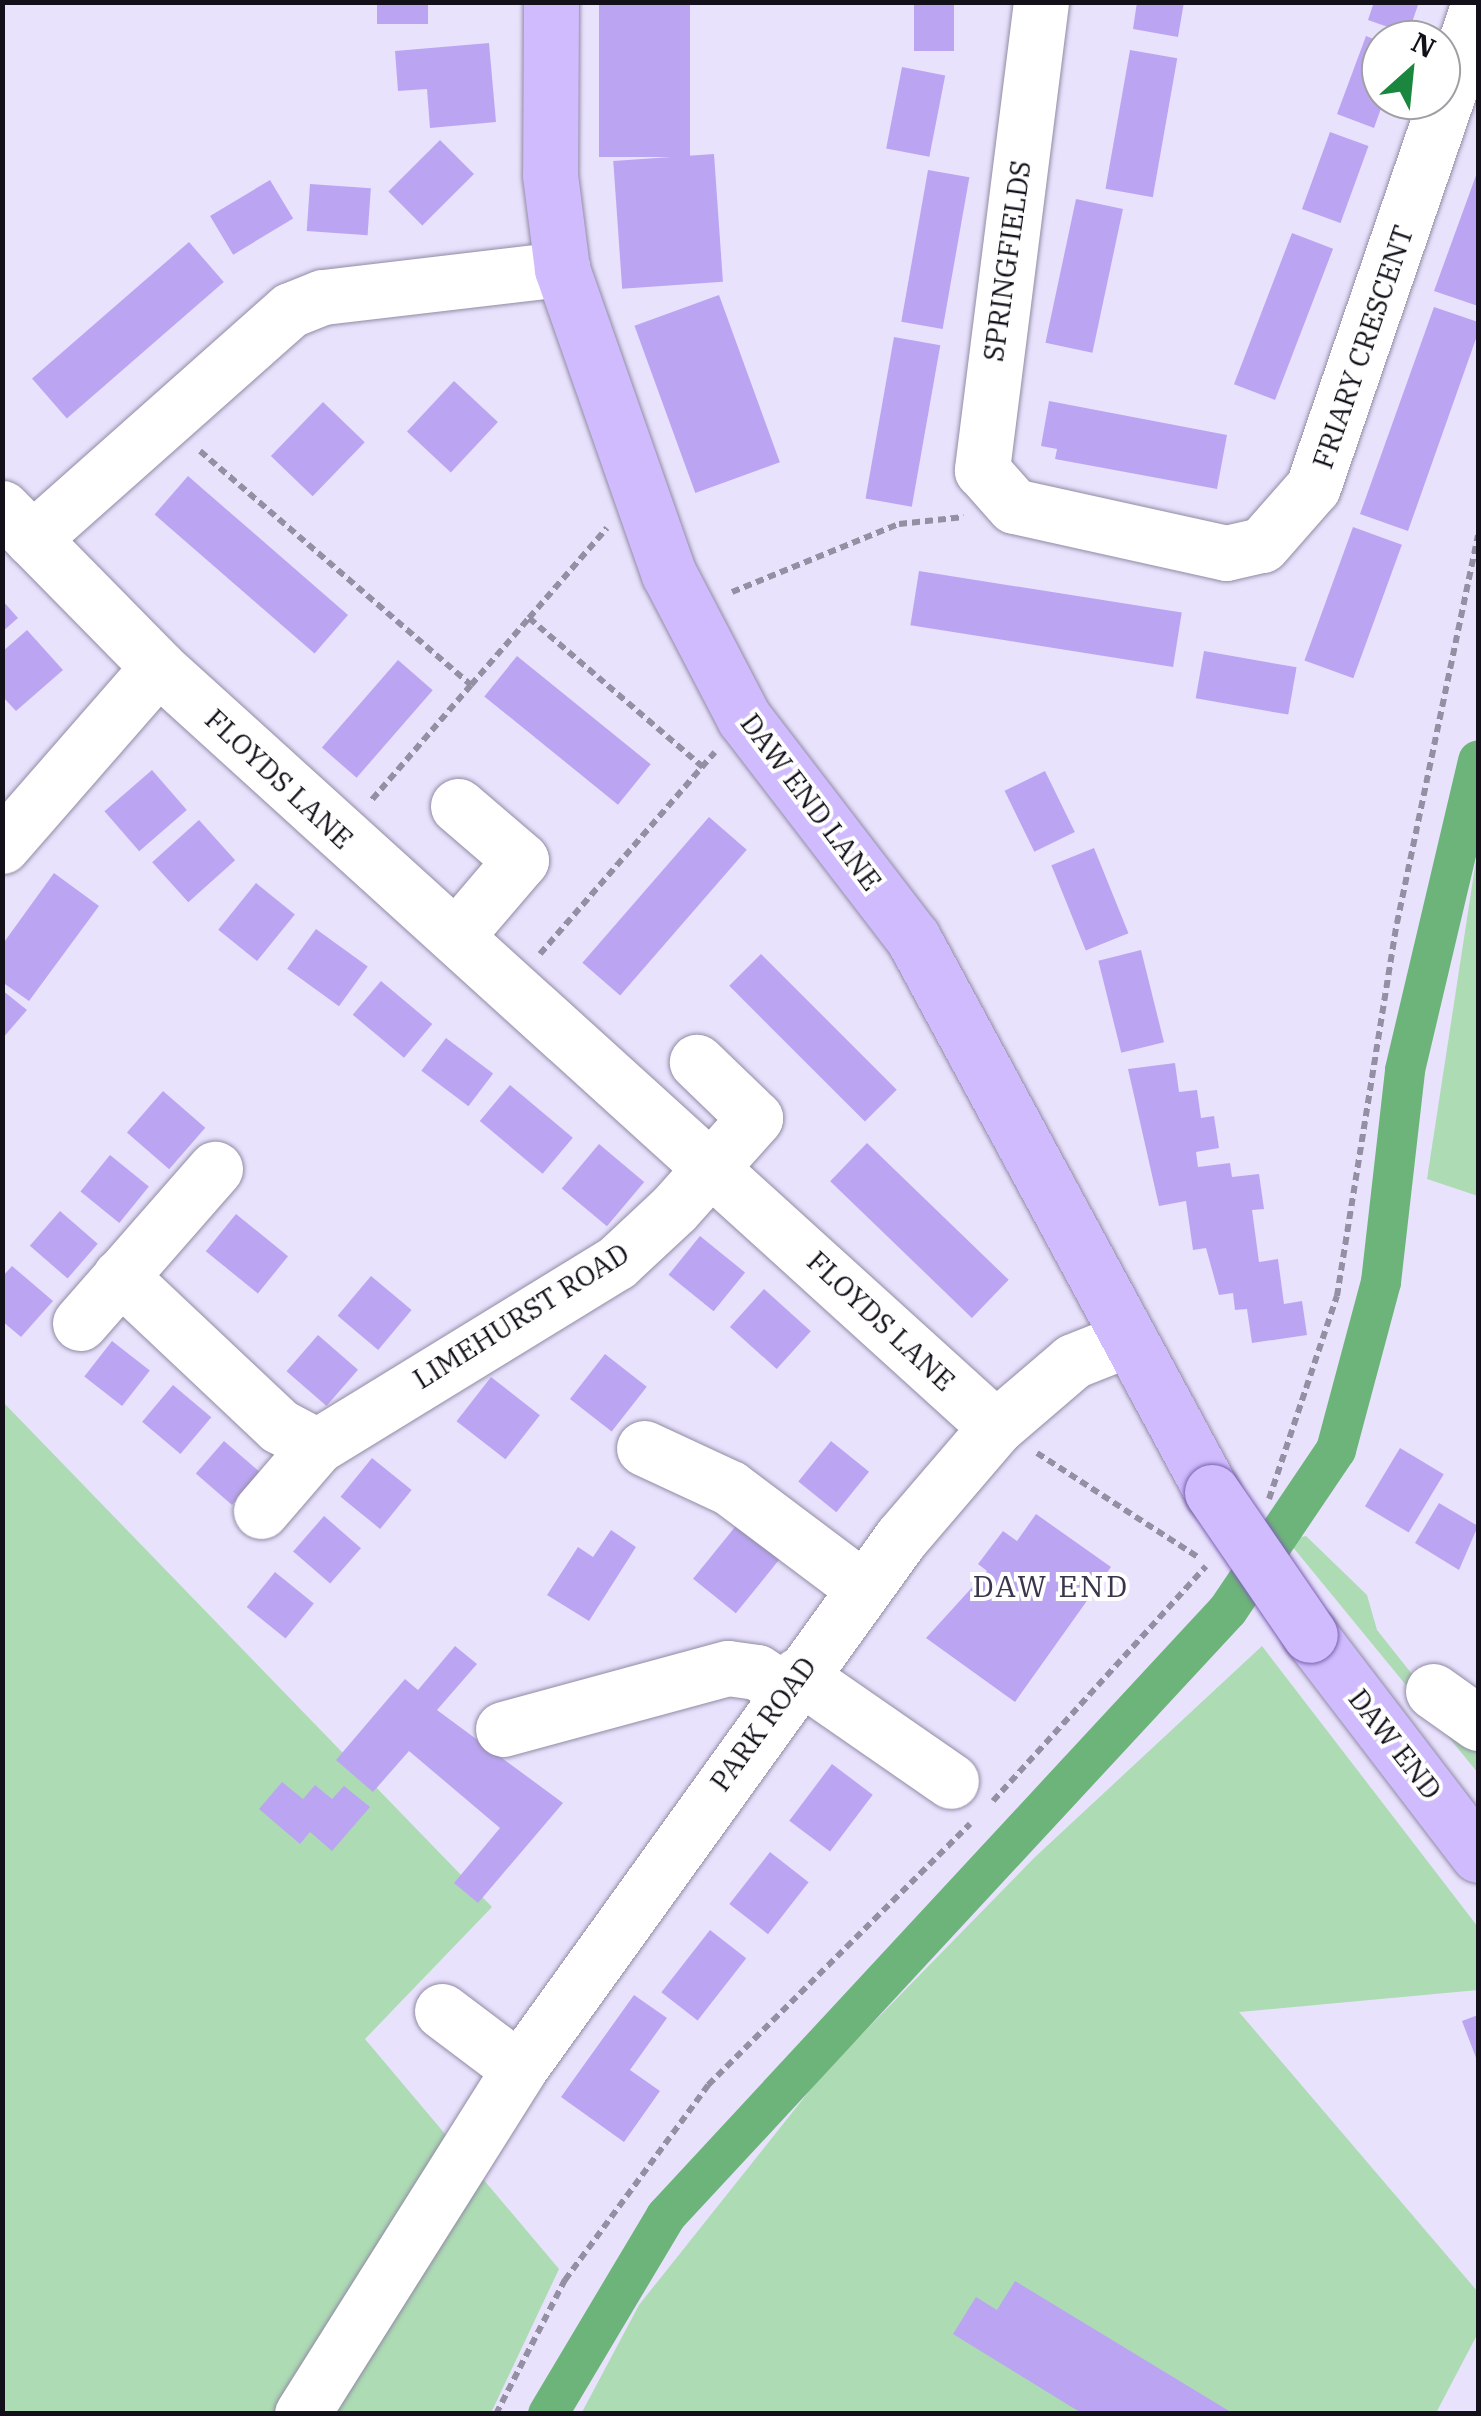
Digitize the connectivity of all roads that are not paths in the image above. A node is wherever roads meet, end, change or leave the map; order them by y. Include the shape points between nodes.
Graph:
1 (552, 2) edge
2 (1042, 2) edge
3 (1478, 6) edge
4 (562, 269) junction
5 (1014, 506) joint
6 (18, 523) edge
7 (158, 667) junction
8 (458, 806) dead end
9 (2, 846) edge
10 (456, 936) junction
11 (698, 1062) dead end
12 (712, 1165) junction
13 (214, 1170) dead end
14 (120, 1276) junction
15 (80, 1324) dead end
16 (1126, 1340) junction
17 (996, 1427) junction
18 (317, 1446) junction
19 (644, 1448) dead end
20 (1212, 1492) joint
21 (261, 1511) dead end
22 (863, 1588) junction
23 (792, 1683) junction
24 (1433, 1692) dead end
25 (1478, 1723) edge
26 (502, 1728) dead end
27 (951, 1781) dead end
28 (1478, 1854) edge
29 (442, 2010) dead end
30 (519, 2070) junction
31 (302, 2414) edge

1 - 4 main road, DAW END LANE via 550,174
2 - 5 street, SPRINGFIELDS via 980,461 987,483
3 - 5 street, FRIARY CRESCENT via 1342,422 1286,526 1226,553
4 - 6 street, FLOYDS LANE via 323,298 290,310 166,421
4 - 16 main road, DAW END LANE via 669,574 744,718 913,938
6 - 7 street, FLOYDS LANE
7 - 9 street
7 - 10 street, FLOYDS LANE
8 - 10 street via 520,860
10 - 12 street, FLOYDS LANE
11 - 12 street, LIMEHURST ROAD via 755,1118
12 - 17 street, FLOYDS LANE
12 - 18 street, LIMEHURST ROAD via 616,1263
13 - 14 street
14 - 15 street
14 - 18 street via 240,1392
16 - 17 street, PARK ROAD via 1073,1360
16 - 20 main road, DAW END LANE
17 - 22 street, PARK ROAD
18 - 21 street, LIMEHURST ROAD
19 - 22 street via 730,1488
20 - 28 main road, DAW END, bridge via 1310,1635
22 - 23 street, PARK ROAD
23 - 26 street via 728,1668
23 - 27 street
23 - 30 street, PARK ROAD
24 - 25 street
29 - 30 street
30 - 31 street, PARK ROAD

